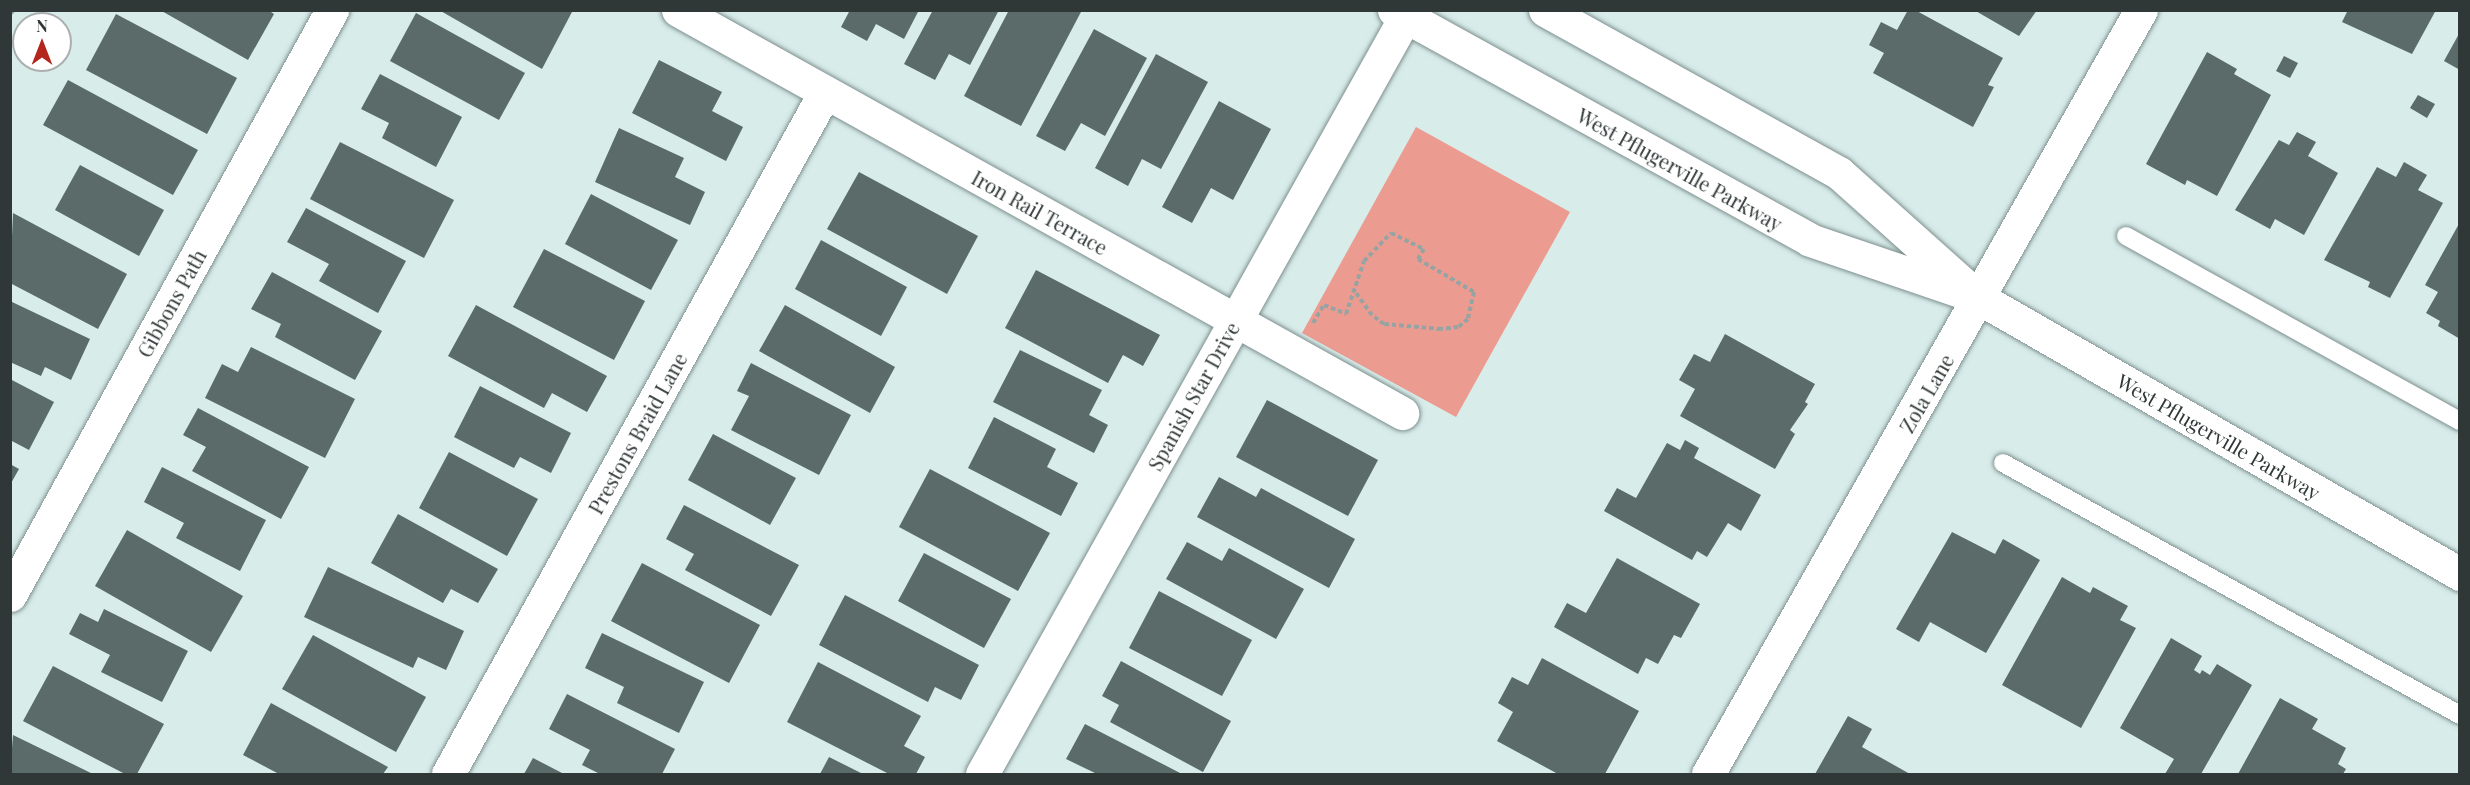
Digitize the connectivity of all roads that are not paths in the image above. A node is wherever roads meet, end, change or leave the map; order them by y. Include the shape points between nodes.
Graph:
1 (332, 10) edge
2 (678, 10) edge
3 (1545, 10) edge
4 (2141, 10) edge
5 (1399, 14) edge
6 (825, 92) junction
7 (2126, 236) dead end
8 (1979, 298) junction
9 (1235, 320) junction
10 (1402, 413) dead end
11 (2460, 421) edge
12 (2003, 463) dead end
13 (2460, 574) edge
14 (10, 596) edge
15 (2460, 715) edge
16 (448, 774) edge
17 (982, 774) edge
18 (1708, 774) edge

1 - 14 street, Gibbons Path
2 - 6 street, Iron Rail Terrace
3 - 8 street, West Pflugerville Parkway via 1839,173
4 - 8 street, Zola Lane
5 - 8 street, West Pflugerville Parkway via 1810,240
5 - 9 street, Spanish Star Drive
6 - 9 street, Iron Rail Terrace
6 - 16 street, Prestons Braid Lane
7 - 11 lane
8 - 13 street, West Pflugerville Parkway
8 - 18 street, Zola Lane
9 - 10 street, Iron Rail Terrace
9 - 17 street, Spanish Star Drive
12 - 15 lane

